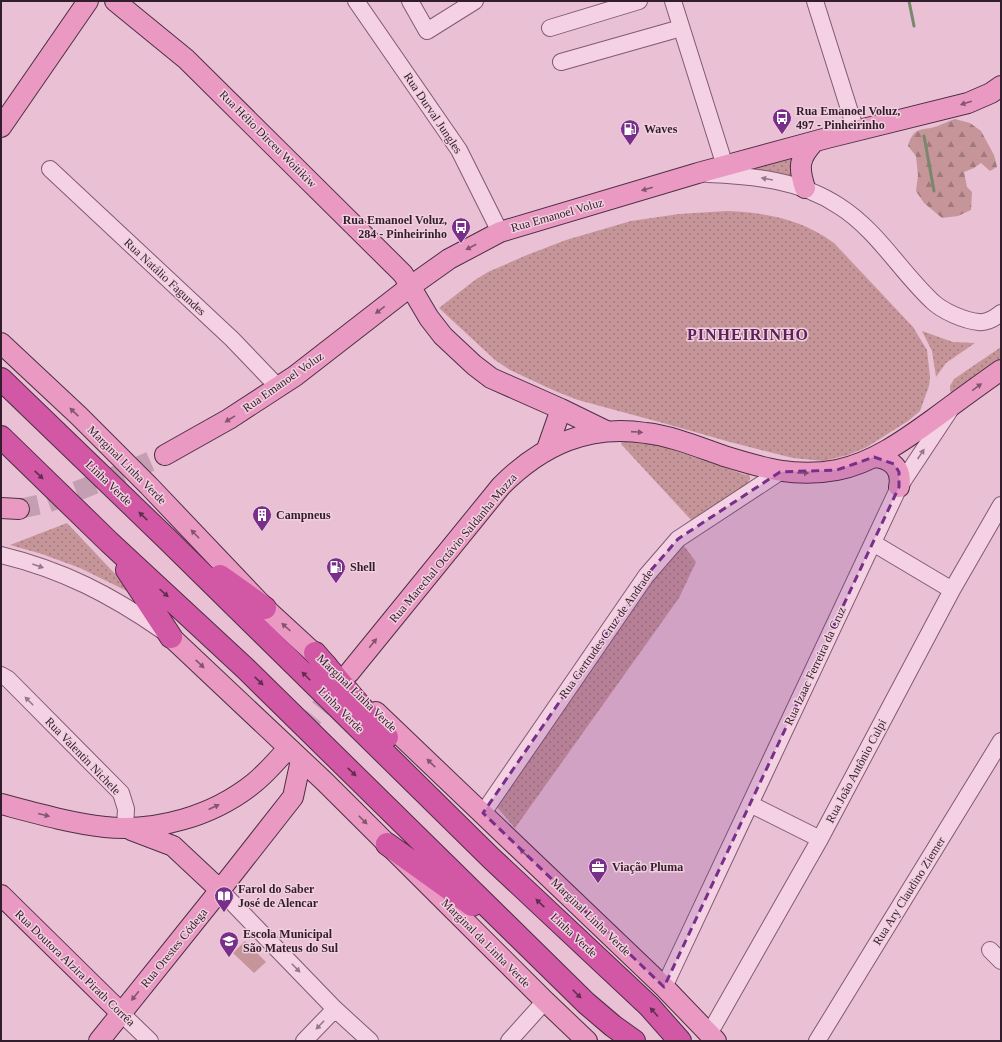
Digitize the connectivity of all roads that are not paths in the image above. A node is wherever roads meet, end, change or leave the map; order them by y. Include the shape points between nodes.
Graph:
1 (88, 1) edge
2 (115, 1) edge
3 (356, 1) edge
4 (410, 1) edge
5 (475, 1) edge
6 (639, 1) edge
7 (673, 1) edge
8 (816, 1) edge
9 (550, 28) dead end
10 (682, 28) junction
11 (561, 62) dead end
12 (1001, 86) edge
13 (1, 127) edge
14 (856, 131) junction
15 (814, 142) junction
16 (725, 166) junction
17 (50, 169) dead end
18 (698, 173) junction
19 (805, 188) junction
20 (500, 232) junction
21 (411, 286) junction
22 (1001, 313) edge
23 (1, 343) edge
24 (1001, 370) edge
25 (1, 380) edge
26 (278, 387) junction
27 (954, 405) junction
28 (561, 409) junction
29 (606, 431) junction
30 (1, 437) edge
31 (547, 449) junction
32 (10, 451) edge
33 (165, 455) tunnel mouth
34 (874, 457) junction
35 (780, 472) junction
36 (899, 487) junction
37 (1001, 505) edge
38 (167, 539) junction
39 (109, 542) junction
40 (873, 543) junction
41 (1, 555) edge
42 (952, 590) junction
43 (265, 608) junction
44 (171, 637) junction
45 (315, 653) junction
46 (349, 673) tunnel mouth
47 (1, 675) edge
48 (1001, 741) edge
49 (282, 755) tunnel mouth
50 (301, 760) junction
51 (325, 782) junction
52 (292, 797) junction
53 (750, 804) junction
54 (3, 806) edge
55 (482, 813) junction
56 (178, 821) junction
57 (125, 828) junction
58 (820, 840) junction
59 (387, 844) junction
60 (174, 846) junction
61 (491, 858) junction
62 (220, 890) junction
63 (1, 895) edge
64 (550, 966) junction
65 (664, 987) junction
66 (545, 1001) junction
67 (335, 1009) junction
68 (121, 1013) junction
69 (712, 1038) edge
70 (99, 1041) edge
71 (150, 1041) edge
72 (304, 1041) edge
73 (370, 1041) edge
74 (509, 1041) edge
75 (587, 1041) edge
76 (634, 1041) edge
77 (680, 1041) edge
78 (816, 1041) edge

1 - 13 main road
2 - 21 main road, Rua Hélio Dirceu Woitikiw via 186,59 403,274
3 - 20 street, Rua Durval Jungles via 459,150
4 - 5 street via 427,31
6 - 9 street
7 - 10 street
8 - 14 street
10 - 11 street
10 - 16 street
12 -> 14 main road, Rua Emanoel Voluz via 968,103
14 - 15 main road, Rua Emanoel Voluz
15 - 16 main road, Rua Emanoel Voluz
15 - 19 main road via 806,151 801,163 800,176
16 - 18 main road, Rua Emanoel Voluz
17 - 26 street, Rua Natálio Fagundes via 232,339
19 -> 18 street via 769,179
18 -> 20 main road, Rua Emanoel Voluz
19 - 22 street via 839,205 858,220 933,302 950,313 979,323 993,319
20 -> 21 main road, Rua Emanoel Voluz via 449,260
21 -> 26 main road, Rua Emanoel Voluz
21 - 28 main road, Rua Hélio Dirceu Woitikiw via 429,318 443,336 474,365 491,378
43 -> 23 main road, Marginal Linha Verde via 79,416
27 -> 24 main road, Rua Izaac Ferreira da Cruz
38 -> 25 highway, Linha Verde
26 -> 33 main road, Rua Emanoel Voluz via 223,423
27 - 34 main road, Rua Marechal Octávio Saldanha Mazza via 912,435
36 -> 27 street, Rua Izaac Ferreira da Cruz
28 - 29 main road, Rua Hélio Dirceu Woitikiw
28 - 31 main road
29 - 31 main road, Rua Marechal Octávio Saldanha Mazza via 580,436
29 -> 35 main road, Rua Marechal Octávio Saldanha Mazza via 645,432 662,436
30 - 32 highway
46 -> 31 main road, Rua Marechal Octávio Saldanha Mazza via 501,486 527,462
32 -> 39 highway
35 -> 34 main road, Rua Marechal Octávio Saldanha Mazza via 837,470
34 - 36 main road via 894,464 899,472
35 - 55 street, Rua Gertrudes Cruz de Andrade via 678,539 646,576
36 - 40 street, Rua Izaac Ferreira da Cruz
37 - 42 street, Rua João Antônio Culpi
38 - 43 highway
61 -> 38 highway, Linha Verde
39 - 44 highway
39 -> 64 highway via 246,669
40 - 42 street
40 - 53 street, Rua Izaac Ferreira da Cruz
41 -> 44 street via 38,565 90,586 116,600
42 - 58 street, Rua João Antônio Culpi
45 -> 43 main road, Marginal Linha Verde
44 -> 50 main road
55 -> 45 main road, Marginal Linha Verde
45 - 61 highway
57 -> 47 street, Rua Valentin Nichele via 126,808 121,793 8,679
48 - 78 street, Rua Ary Claudino Ziemer
56 -> 49 main road via 236,796 270,769
50 - 51 main road
50 - 52 main road, Rua Orestes Códega
51 - 52 main road, Rua Orestes Códega
51 -> 59 main road
52 - 62 main road, Rua Orestes Códega
53 - 58 street
53 - 65 street, Rua Izaac Ferreira da Cruz
54 -> 57 main road via 74,822
65 -> 55 main road, Marginal Linha Verde
56 - 57 main road
56 - 60 main road
57 - 60 main road
58 - 69 street, Rua João Antônio Culpi
59 - 64 highway via 472,905 518,947
59 - 66 main road, Marginal da Linha Verde
60 - 62 main road
77 -> 61 highway, Linha Verde via 649,1006
62 -> 67 street
62 -> 68 main road, Rua Orestes Códega
63 - 68 main road, Rua Doutora Alzira Pirath Corrêa
64 -> 76 highway via 586,1003
65 - 69 main road, Marginal Linha Verde
66 - 74 street
66 - 75 main road, Marginal da Linha Verde
67 -> 72 street
67 - 73 street
68 - 70 main road, Rua Orestes Códega
68 - 71 street, Rua Doutora Alzira Pirath Corrêa

